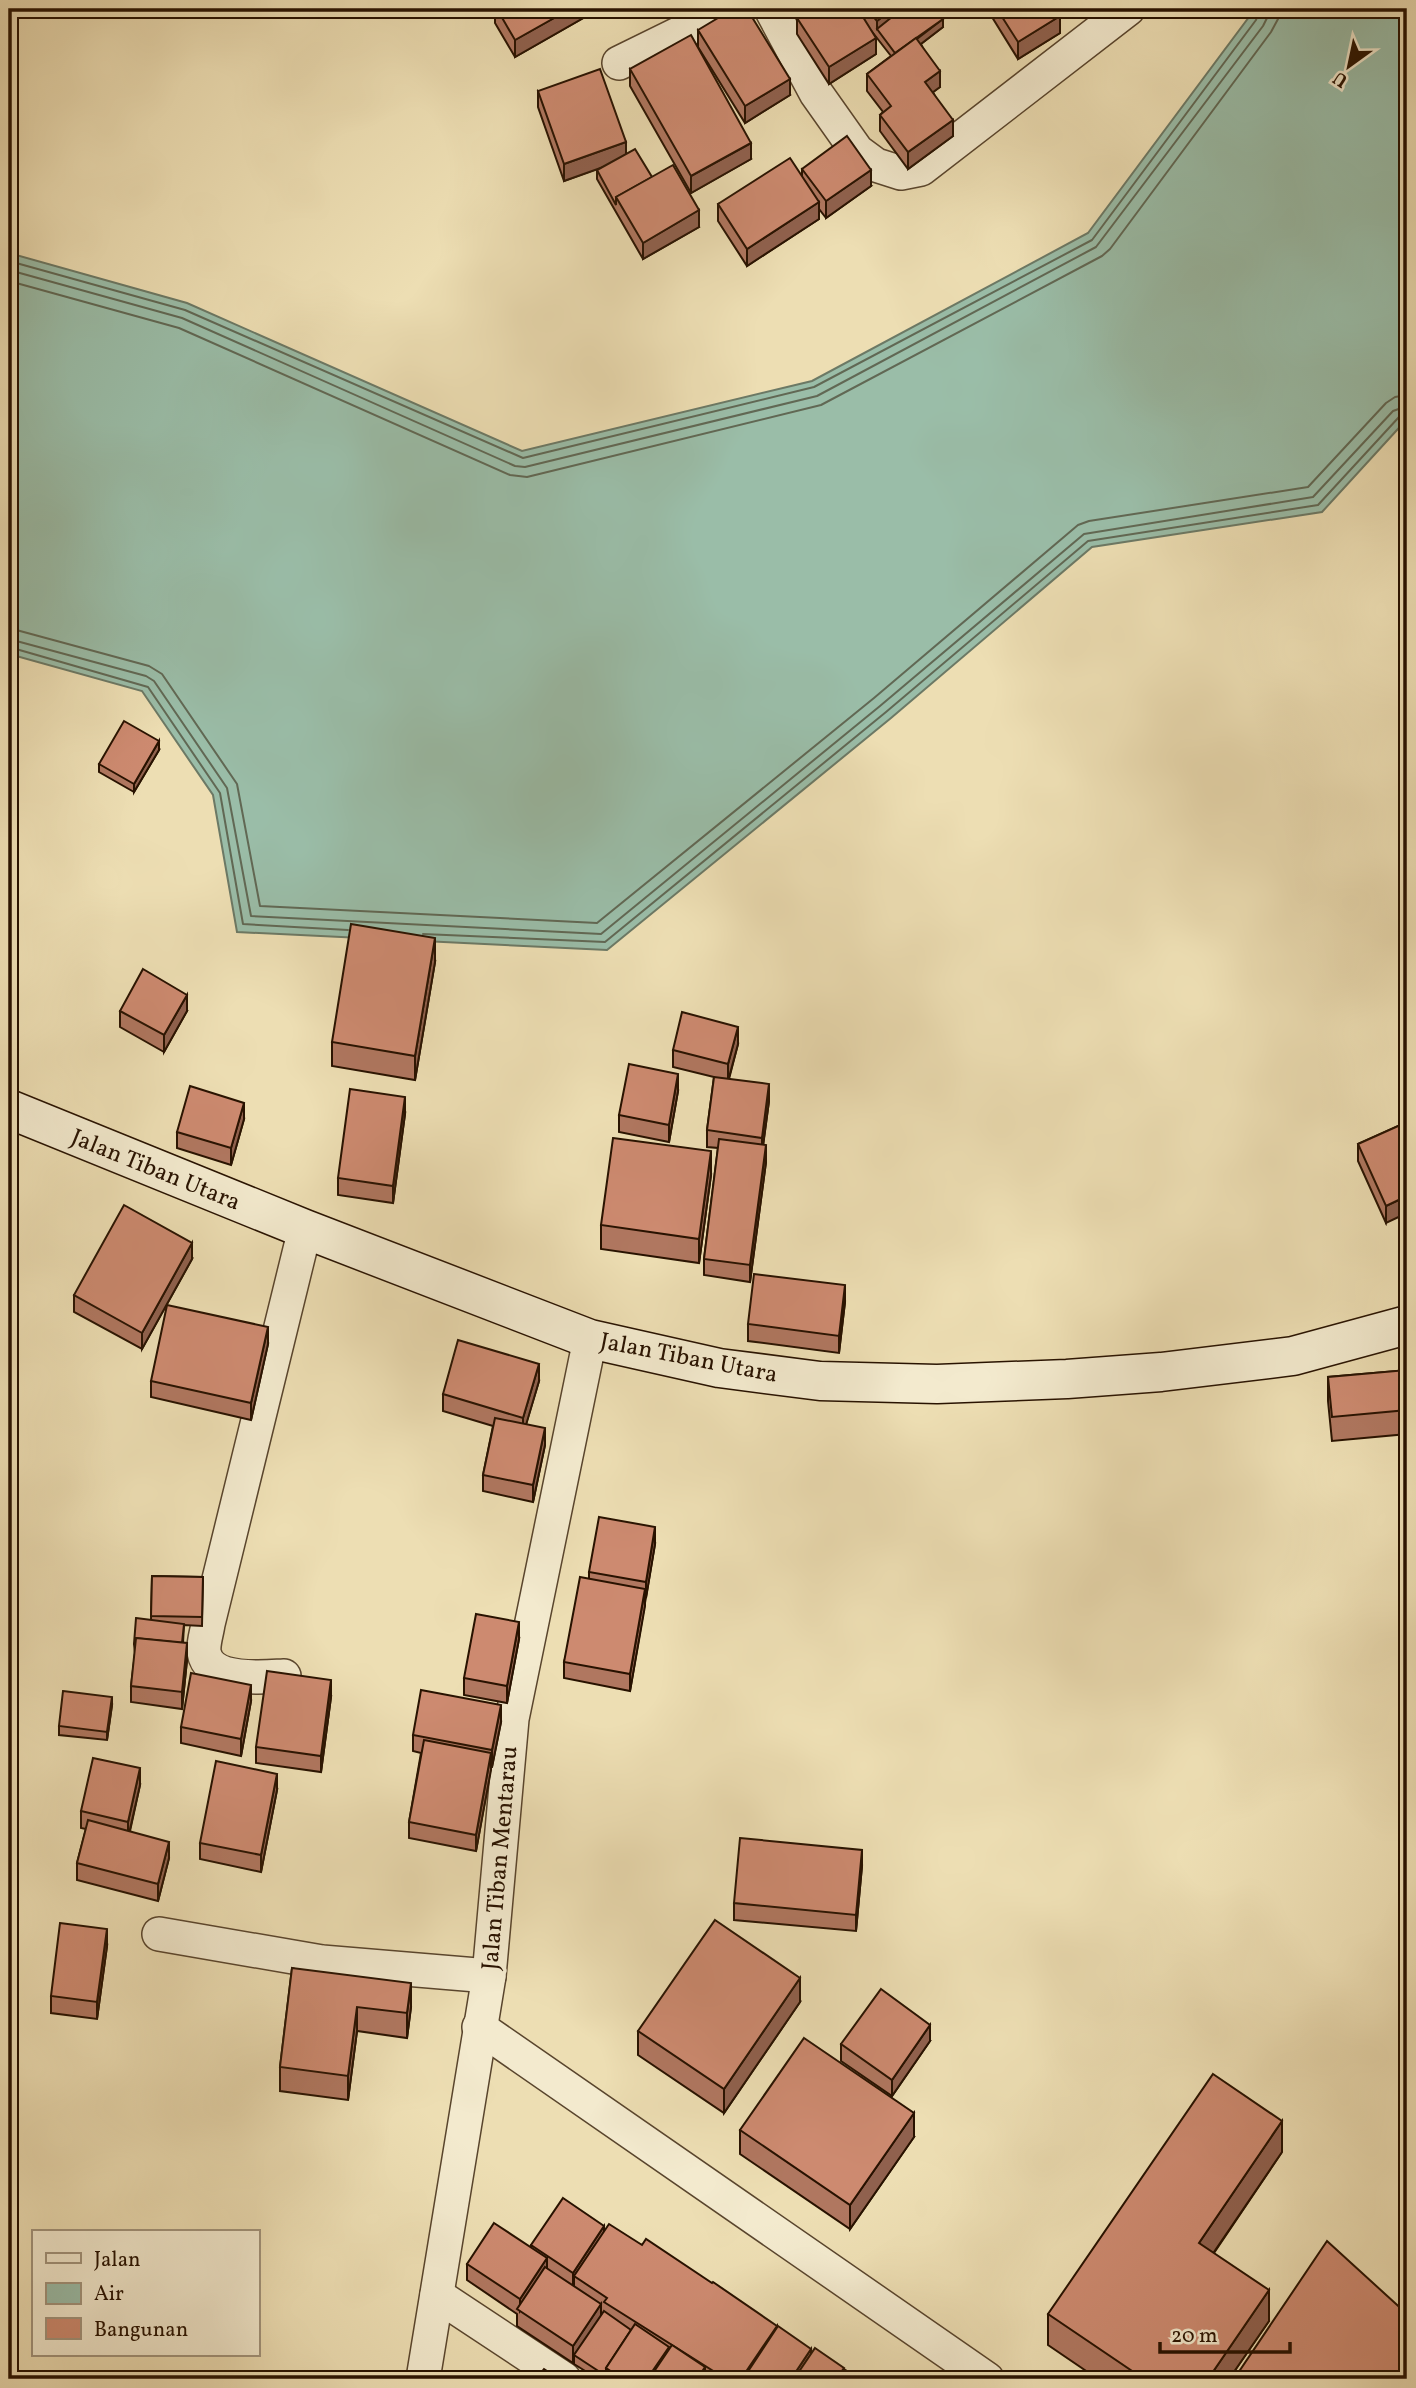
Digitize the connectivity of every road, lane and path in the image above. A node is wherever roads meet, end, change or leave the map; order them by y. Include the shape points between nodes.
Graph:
1 (729, 9) edge
2 (771, 9) edge
3 (1128, 9) edge
4 (619, 63) dead end
5 (9, 1109) edge
6 (305, 1229) junction
7 (1407, 1325) edge
8 (590, 1339) junction
9 (284, 1676) edge
10 (159, 1934) dead end
11 (489, 1976) junction
12 (479, 2027) junction
13 (437, 2295) junction
14 (423, 2379) edge
15 (564, 2379) edge
16 (987, 2379) edge

1 - 4 street
2 - 3 street via 816,93 857,151 876,165 901,173 921,169
5 - 6 street, Jalan Tiban Utara
6 - 8 street, Jalan Tiban Utara
6 - 9 street via 204,1650 208,1662 220,1671 242,1678
7 - 8 street, Jalan Tiban Utara via 1280,1357 1161,1372 937,1384 820,1381 719,1368
8 - 11 street, Jalan Tiban Mentarau via 512,1719
10 - 11 street via 322,1962
11 - 12 street, Jalan Tiban Mentarau
12 - 13 street, Jalan Tiban Mentarau
12 - 16 street
13 - 14 street, Jalan Tiban Mentarau
13 - 15 street

